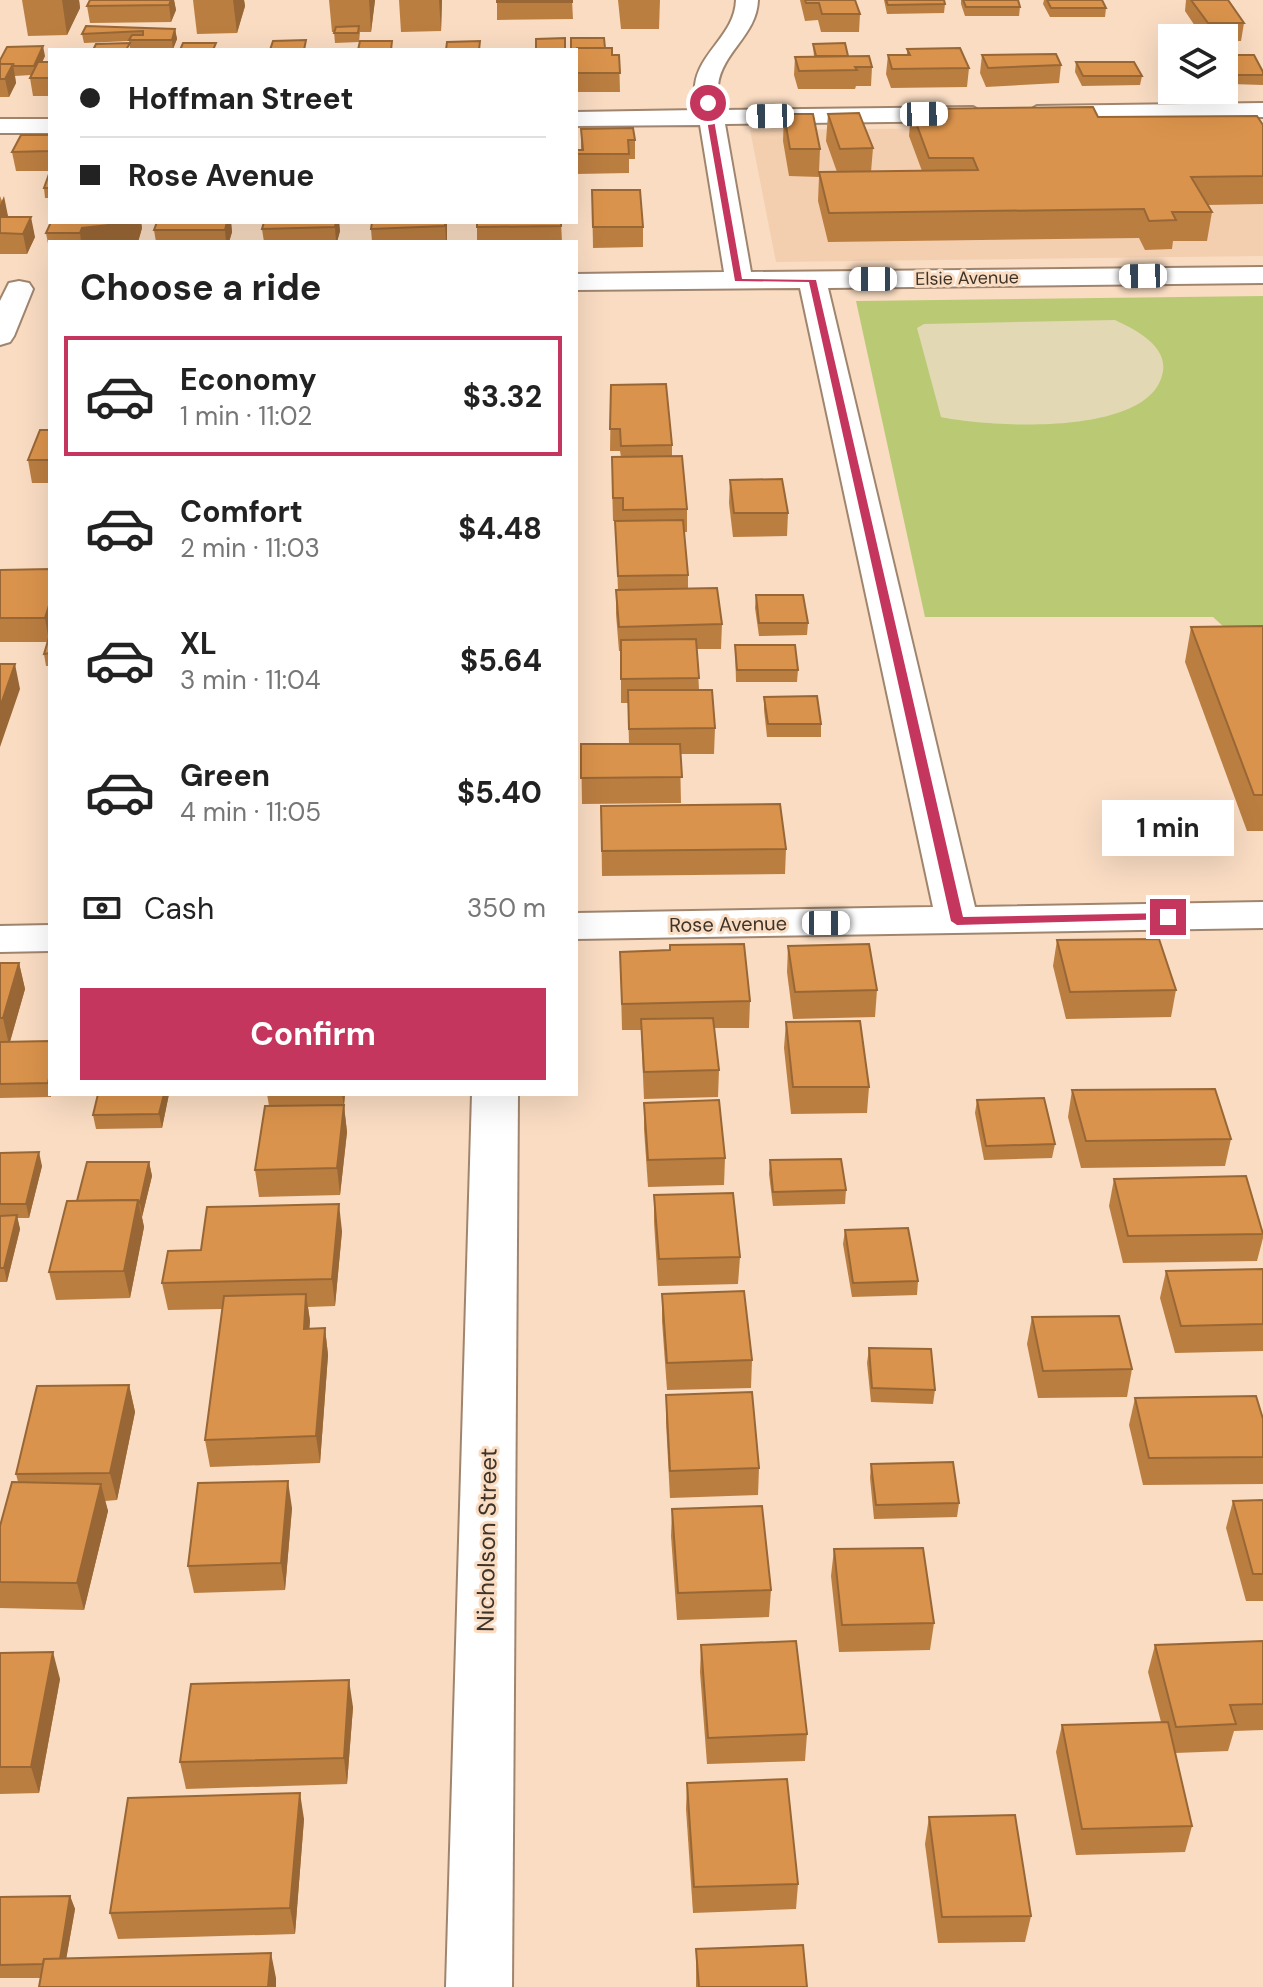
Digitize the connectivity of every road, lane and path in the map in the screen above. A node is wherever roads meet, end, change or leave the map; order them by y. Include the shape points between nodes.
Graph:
1 (747, 0) edge
2 (1263, 110) edge
3 (709, 117) junction
4 (578, 119) edge
5 (0, 126) edge
6 (48, 126) edge
7 (1263, 275) edge
8 (812, 280) junction
9 (739, 281) junction
10 (578, 282) edge
11 (10, 289) edge
12 (48, 289) edge
13 (0, 336) edge
14 (1262, 918) edge
15 (957, 921) junction
16 (578, 926) edge
17 (48, 938) edge
18 (0, 939) edge
19 (495, 1096) edge
20 (479, 1987) edge

1 - 3 street via 740,31 709,71
2 - 3 street
3 - 4 street
3 - 9 street
5 - 6 street
7 - 8 street, Elsie Avenue
8 - 9 street, Elsie Avenue
8 - 15 street
9 - 10 street, Elsie Avenue
11 - 12 street
11 - 13 street
14 - 15 street, Rose Avenue
15 - 16 street, Rose Avenue
17 - 18 street
19 - 20 street, Nicholson Street

